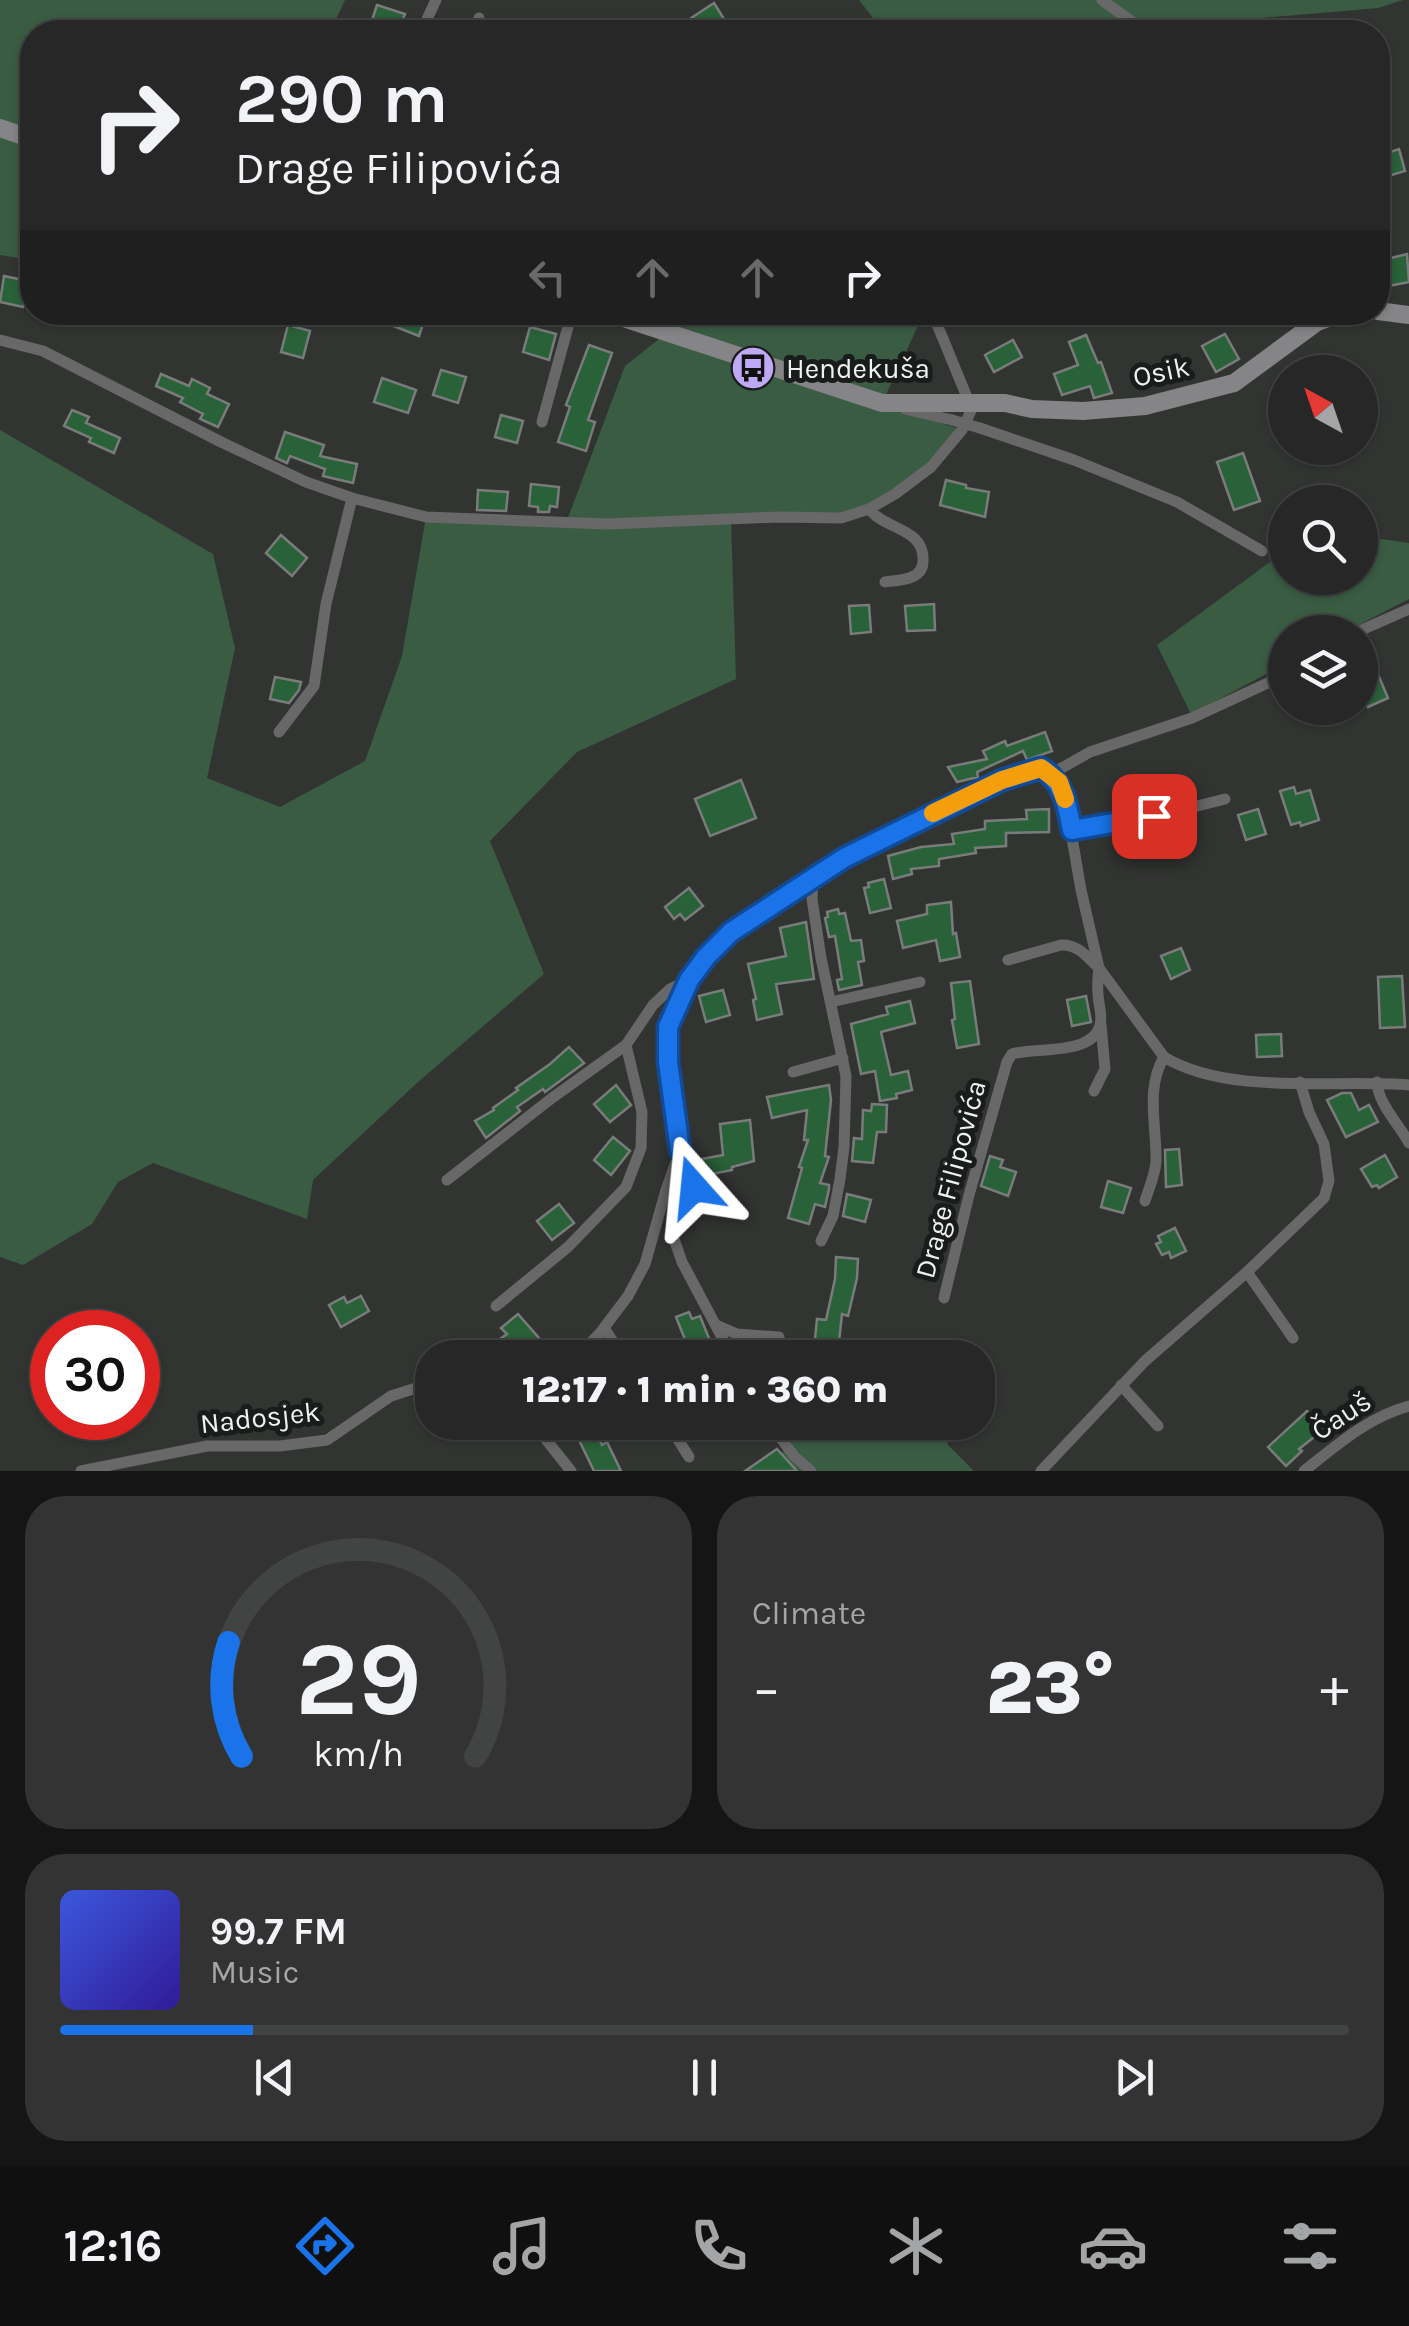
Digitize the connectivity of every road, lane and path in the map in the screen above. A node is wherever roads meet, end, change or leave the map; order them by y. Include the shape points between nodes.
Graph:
1 (1102, 0) edge
2 (1130, 20) edge
3 (568, 325) edge
4 (671, 325) edge
5 (938, 325) edge
6 (1313, 325) edge
7 (0, 340) edge
8 (972, 402) junction
9 (882, 403) junction
10 (542, 422) dead end
11 (352, 498) junction
12 (869, 509) junction
13 (1262, 551) dead end
14 (886, 582) dead end
15 (1409, 609) edge
16 (1378, 623) edge
17 (1268, 683) edge
18 (279, 732) dead end
19 (1051, 774) junction
20 (1225, 799) dead end
21 (1072, 830) junction
22 (813, 877) junction
23 (1008, 960) dead end
24 (1099, 968) junction
25 (689, 980) junction
26 (920, 982) dead end
27 (831, 1002) junction
28 (1100, 1025) junction
29 (626, 1045) junction
30 (1164, 1057) junction
31 (843, 1058) junction
32 (793, 1072) dead end
33 (1300, 1082) junction
34 (1377, 1082) junction
35 (1409, 1084) edge
36 (1094, 1091) dead end
37 (1409, 1144) edge
38 (680, 1150) junction
39 (447, 1180) dead end
40 (1145, 1201) dead end
41 (821, 1241) dead end
42 (1247, 1272) junction
43 (944, 1298) dead end
44 (496, 1306) dead end
45 (716, 1325) junction
46 (604, 1328) junction
47 (779, 1337) dead end
48 (1293, 1338) dead end
49 (593, 1340) edge
50 (612, 1340) edge
51 (724, 1340) edge
52 (1121, 1385) junction
53 (415, 1388) edge
54 (1409, 1406) edge
55 (1158, 1426) dead end
56 (546, 1440) edge
57 (678, 1440) edge
58 (782, 1440) edge
59 (689, 1458) dead end
60 (136, 1465) edge
61 (82, 1471) edge
62 (571, 1471) edge
63 (811, 1471) edge
64 (1041, 1471) edge
65 (1304, 1471) edge

1 - 2 street
3 - 10 street
4 - 9 main road, Osik
5 - 8 street
6 - 8 main road, Osik via 1234,382 1145,406 1032,409
7 - 11 street via 43,351 220,442
8 - 9 main road, Osik
8 - 12 street via 962,430 931,466
9 - 13 street, bridge via 1074,460 1178,502
11 - 12 street via 426,517 607,524 841,518
11 - 18 street via 314,686
12 - 14 street via 911,534 922,549 917,574
15 - 16 street
17 - 19 street via 1192,718 1090,752
19 - 21 street
19 - 22 street via 1041,768 1002,780
20 - 21 street
21 - 24 street
22 - 25 street via 731,932
22 - 27 street
23 - 24 street via 1070,944
24 - 28 street
24 - 30 street
25 - 29 street via 653,1005
25 - 38 street via 668,1027
26 - 27 street
27 - 31 street
28 - 36 street via 1105,1069
28 - 43 street, Drage Filipovića via 1074,1047 1026,1050 1007,1062
29 - 39 street
29 - 44 street via 642,1112 641,1148 626,1187
30 - 33 street via 1214,1076
30 - 40 street via 1152,1104 1155,1170
31 - 32 street
31 - 41 street via 844,1148
33 - 34 street
33 - 42 street via 1324,1144 1328,1191
34 - 35 street
34 - 37 street
38 - 45 street via 695,1176 673,1236
38 - 46 street via 645,1264
42 - 48 street
42 - 52 street
45 - 47 street
45 - 51 street
46 - 49 street
46 - 50 street
52 - 55 street
52 - 64 street
53 - 60 street, Nadosjek via 390,1396 327,1440 206,1446
54 - 65 street, Čauš via 1386,1412
56 - 62 street
57 - 59 street
58 - 63 street
60 - 61 street, Nadosjek

